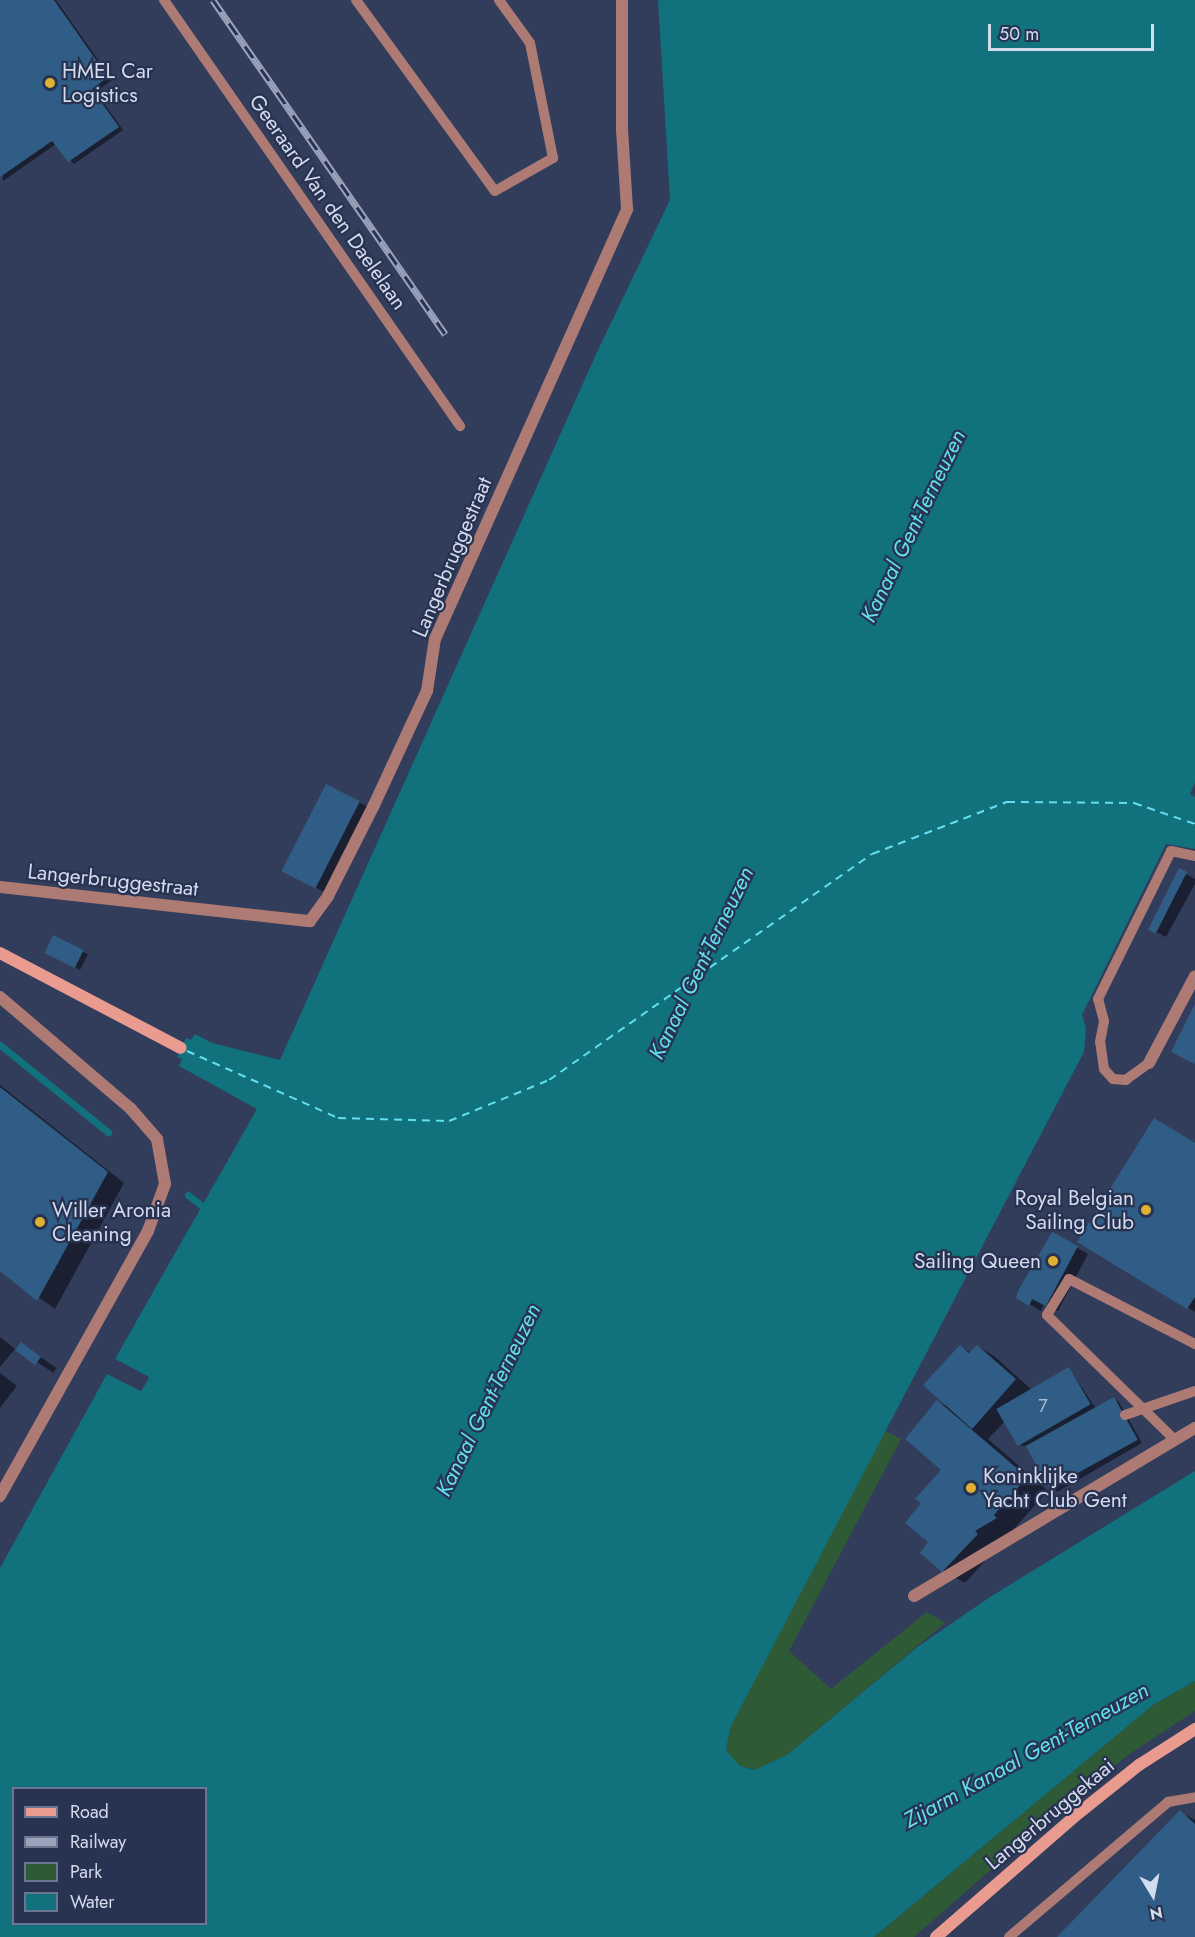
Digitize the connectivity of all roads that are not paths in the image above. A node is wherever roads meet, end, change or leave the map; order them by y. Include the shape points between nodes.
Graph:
1 (164, 0) edge
2 (356, 0) edge
3 (499, 0) edge
4 (622, 0) edge
5 (460, 426) dead end
6 (1195, 856) edge
7 (0, 887) edge
8 (0, 953) edge
9 (1195, 976) edge
10 (0, 997) edge
11 (181, 1048) dead end
12 (1149, 1063) joint
13 (1195, 1344) edge
14 (1195, 1391) edge
15 (1142, 1406) junction
16 (1125, 1415) dead end
17 (1195, 1428) edge
18 (1175, 1440) junction
19 (0, 1497) edge
20 (914, 1596) dead end
21 (1195, 1729) edge
22 (1195, 1797) edge
23 (936, 1937) edge
24 (1009, 1937) edge

1 - 5 lane, Geeraard Van den Daelelaan
2 - 3 lane via 495,191 553,158 530,43
4 - 7 street, Langerbruggestraat via 622,130 627,209 435,639 427,691 328,896 310,921
6 - 12 lane via 1171,851 1098,999 1104,1021 1100,1042 1104,1070 1113,1079 1126,1080
8 - 11 main road
9 - 12 street
10 - 19 street via 131,1108 157,1139 165,1184 148,1231
13 - 15 lane via 1069,1279 1047,1315
14 - 15 lane
15 - 16 lane
15 - 18 lane
17 - 18 street
18 - 20 street
21 - 23 main road, Langerbruggekaai via 1139,1765 1084,1808
22 - 24 lane via 1168,1802

